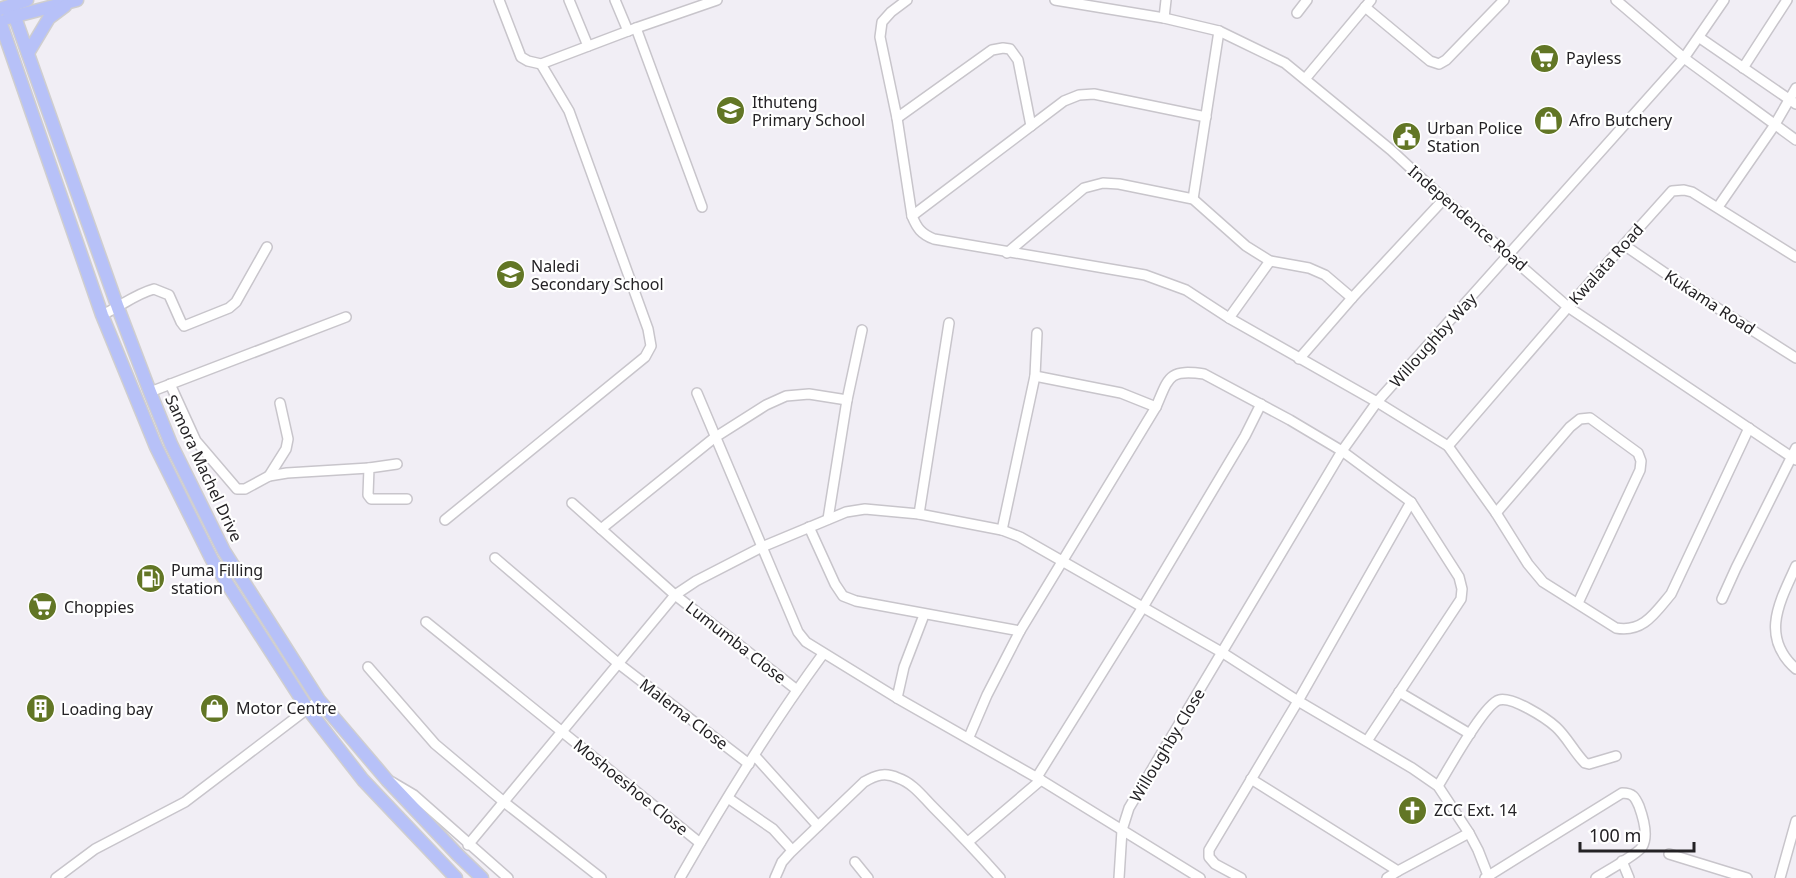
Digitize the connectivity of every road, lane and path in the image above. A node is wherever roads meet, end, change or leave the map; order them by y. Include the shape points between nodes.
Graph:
1 (27, 0) edge
2 (499, 0) edge
3 (569, 0) edge
4 (615, 0) edge
5 (717, 0) edge
6 (907, 0) edge
7 (1054, 0) edge
8 (1166, 0) edge
9 (1307, 0) edge
10 (1504, 0) edge
11 (1616, 0) edge
12 (1724, 0) edge
13 (1786, 0) edge
14 (74, 1) edge
15 (1368, 4) edge
16 (8, 10) edge
17 (1297, 13) dead end
18 (1164, 18) junction
19 (0, 20) edge
20 (632, 29) junction
21 (1219, 31) junction
22 (1700, 38) junction
23 (0, 46) edge
24 (588, 46) junction
25 (28, 53) junction
26 (13, 58) junction
27 (1684, 58) junction
28 (541, 63) junction
29 (1743, 68) junction
30 (1305, 79) junction
31 (1796, 88) edge
32 (1792, 102) edge
33 (1206, 117) junction
34 (897, 118) junction
35 (1031, 126) junction
36 (1774, 126) junction
37 (1796, 140) edge
38 (1193, 199) junction
39 (1444, 199) junction
40 (702, 207) dead end
41 (1718, 207) junction
42 (912, 216) junction
43 (1624, 245) junction
44 (267, 247) dead end
45 (1008, 253) junction
46 (1510, 255) junction
47 (1796, 257) edge
48 (1270, 261) junction
49 (1352, 298) junction
50 (1568, 307) junction
51 (118, 308) junction
52 (102, 315) junction
53 (346, 317) dead end
54 (1229, 318) junction
55 (949, 323) dead end
56 (862, 330) dead end
57 (1037, 333) dead end
58 (1796, 358) edge
59 (1299, 359) junction
60 (1035, 376) junction
61 (170, 384) junction
62 (150, 392) junction
63 (697, 393) dead end
64 (847, 400) junction
65 (1377, 402) junction
66 (280, 403) dead end
67 (1261, 404) junction
68 (1156, 407) junction
69 (1749, 428) junction
70 (714, 438) junction
71 (1448, 446) junction
72 (1342, 451) junction
73 (1794, 455) edge
74 (397, 464) dead end
75 (369, 468) junction
76 (269, 476) junction
77 (407, 500) dead end
78 (1411, 502) junction
79 (572, 503) dead end
80 (1496, 513) junction
81 (919, 514) junction
82 (828, 519) junction
83 (445, 520) dead end
84 (809, 526) junction
85 (601, 529) junction
86 (1002, 530) junction
87 (762, 547) junction
88 (495, 558) dead end
89 (1064, 561) junction
90 (1796, 566) edge
91 (675, 595) junction
92 (1722, 599) dead end
93 (1578, 603) junction
94 (1143, 607) junction
95 (924, 615) junction
96 (426, 622) dead end
97 (1020, 631) junction
98 (1223, 653) junction
99 (823, 654) junction
100 (619, 664) junction
101 (368, 667) dead end
102 (1796, 669) edge
103 (797, 690) junction
104 (1399, 692) junction
105 (897, 698) junction
106 (319, 700) junction
107 (1298, 701) junction
108 (307, 708) junction
109 (561, 732) junction
110 (1470, 734) junction
111 (969, 737) junction
112 (1367, 741) junction
113 (1616, 756) dead end
114 (752, 760) junction
115 (1039, 778) junction
116 (1251, 779) junction
117 (387, 780) junction
118 (1438, 786) junction
119 (728, 798) junction
120 (504, 802) junction
121 (1796, 821) edge
122 (818, 826) junction
123 (1122, 830) junction
124 (1469, 833) junction
125 (968, 842) junction
126 (700, 843) junction
127 (468, 845) junction
128 (792, 850) junction
129 (1669, 854) dead end
130 (1622, 861) junction
131 (855, 862) dead end
132 (1398, 871) junction
133 (1488, 877) edge
134 (56, 878) edge
135 (456, 878) edge
136 (482, 878) edge
137 (508, 878) edge
138 (601, 878) edge
139 (680, 878) edge
140 (775, 878) edge
141 (868, 878) edge
142 (1000, 878) edge
143 (1119, 878) edge
144 (1200, 878) edge
145 (1241, 878) edge
146 (1387, 878) edge
147 (1596, 878) edge
148 (1629, 878) edge
149 (1746, 878) edge
150 (1780, 878) edge

1 - 16 main road
2 - 28 street via 518,52 528,61
3 - 24 street
4 - 20 street
5 - 20 street
6 - 34 street via 882,22 880,36
7 - 18 street, Independence Road
8 - 18 street
9 - 17 street
10 - 15 street via 1439,64 1430,61
11 - 27 street
12 - 22 street, Willoughby Way
13 - 29 street
14 - 16 main road
14 - 25 main road via 49,18
15 - 30 street
16 - 19 main road
16 - 25 main road, Samora Machel Drive
18 - 21 street, Independence Road
19 - 26 main road, Samora Machel Drive
20 - 24 street
20 - 40 street
21 - 30 street, Independence Road via 1285,63
21 - 33 street
22 - 27 street, Willoughby Way
22 - 29 street
23 - 26 main road
24 - 28 street
25 - 51 main road, Samora Machel Drive
26 - 52 main road, Samora Machel Drive
27 - 36 street
27 - 46 street, Willoughby Way
28 - 83 street via 571,117 651,346 645,357
29 - 32 street
30 - 39 street, Independence Road
31 - 32 street
32 - 36 street
33 - 35 street via 1094,94 1064,101
33 - 38 street
34 - 35 street via 992,50 1003,48 1010,49 1018,60
34 - 42 street
35 - 42 street
36 - 37 street
36 - 41 street
38 - 45 street via 1119,184 1084,188
38 - 48 street via 1246,246
39 - 46 street, Independence Road
39 - 49 street
41 - 43 street, Kwalata Road via 1692,192 1672,191
41 - 47 street, Kwalata Road
42 - 45 street via 916,227 934,239
43 - 50 street, Kwalata Road
43 - 58 street, Kukama Road
44 - 51 street via 229,308 184,326 169,295 154,290
45 - 54 street via 1145,275 1186,290
46 - 50 street, Independence Road
46 - 65 street, Willoughby Way
48 - 49 street via 1309,268
48 - 54 street
49 - 59 street
50 - 69 street, Independence Road
50 - 71 street, Kwalata Road
51 - 52 street
51 - 62 main road, Samora Machel Drive
52 - 108 main road, Samora Machel Drive via 156,447 212,560
53 - 61 street
54 - 59 street
55 - 81 street
56 - 64 street
57 - 60 street
59 - 65 street
60 - 68 street via 1121,393
60 - 86 street
61 - 62 street
61 - 76 street via 196,441 234,487 245,489
62 - 106 main road, Samora Machel Drive via 224,552
63 - 70 street
64 - 70 street via 809,394 786,396
64 - 82 street
65 - 71 street
65 - 72 street, Willoughby Way
66 - 76 street via 288,445
67 - 68 street via 1204,374 1189,372 1176,373 1168,379
67 - 72 street
67 - 94 street
68 - 89 street
69 - 73 street, Independence Road
69 - 93 street via 1671,594 1654,614 1638,628 1626,630 1616,628
70 - 85 street
70 - 87 street
71 - 80 street
72 - 78 street
72 - 98 street, Willoughby Way
73 - 92 street
74 - 75 street
75 - 76 street
75 - 77 street via 369,498
78 - 104 street via 1459,577 1462,589 1461,599
78 - 107 street
79 - 85 street, Lumumba Close
80 - 93 street via 1543,582
80 - 93 street via 1580,419 1590,418 1638,453 1640,470
81 - 82 street via 865,508
81 - 86 street
82 - 84 street
84 - 87 street
84 - 95 street via 843,596
85 - 91 street, Lumumba Close
86 - 89 street
87 - 91 street
87 - 99 street via 798,632
88 - 100 street, Malema Close
89 - 94 street
89 - 97 street
90 - 102 street via 1774,622 1776,641
91 - 100 street
91 - 103 street, Lumumba Close
94 - 98 street
94 - 115 street
95 - 97 street
95 - 105 street via 903,667
96 - 109 street, Moshoeshoe Close
97 - 111 street
98 - 107 street
98 - 123 street, Willoughby Close via 1142,785
99 - 103 street
99 - 105 street
100 - 109 street
100 - 114 street, Malema Close
101 - 120 street via 428,738
103 - 114 street
104 - 110 street
104 - 112 street
105 - 111 street
106 - 108 street
106 - 117 main road, Samora Machel Drive
107 - 112 street
107 - 116 street
108 - 134 street via 184,802 95,849
108 - 135 main road, Samora Machel Drive via 363,780
109 - 120 street
109 - 126 street, Moshoeshoe Close
110 - 113 street via 1491,705 1499,699 1510,700 1558,729 1585,763
110 - 118 street
111 - 115 street
112 - 118 street
114 - 119 street
114 - 122 street, Malema Close
115 - 123 street
115 - 125 street
116 - 132 street
116 - 145 street via 1209,850 1215,864
117 - 127 street via 414,795
117 - 136 main road, Samora Machel Drive
118 - 124 street
119 - 126 street
119 - 128 street via 773,829
120 - 127 street
120 - 138 street
121 - 150 street
122 - 125 street via 864,783 876,775 886,775 911,785
122 - 128 street
123 - 143 street, Willoughby Close
123 - 144 street
124 - 132 street
124 - 133 street
125 - 142 street
126 - 139 street
127 - 137 street
128 - 140 street
129 - 149 street
130 - 133 street via 1642,847 1645,838 1643,817 1635,797 1629,793 1623,793
130 - 147 street
130 - 148 street
131 - 141 street
132 - 146 street

